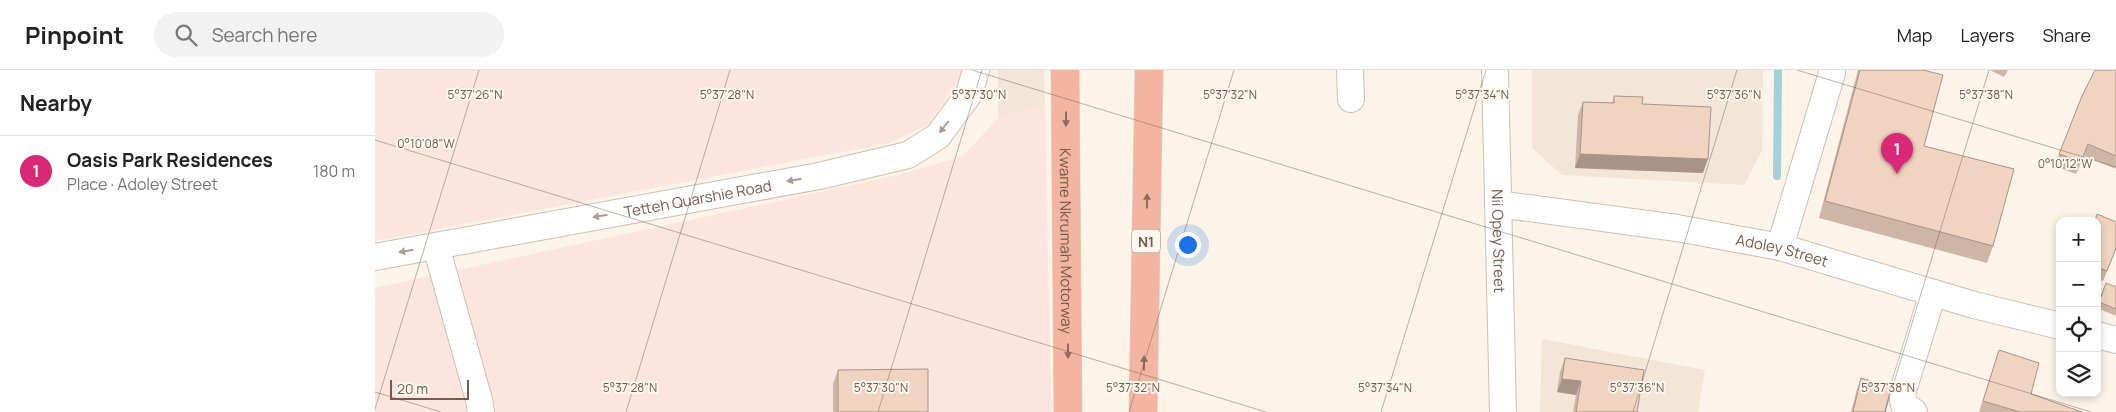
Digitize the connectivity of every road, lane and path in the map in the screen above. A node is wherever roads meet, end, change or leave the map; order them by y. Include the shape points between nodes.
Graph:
1 (975, 70) edge
2 (1065, 70) edge
3 (1149, 70) edge
4 (1350, 70) edge
5 (1495, 70) edge
6 (1832, 73) dead end
7 (1351, 99) dead end
8 (1498, 204) junction
9 (436, 246) junction
10 (1780, 247) junction
11 (375, 257) edge
12 (1933, 293) junction
13 (2056, 325) edge
14 (2101, 336) edge
15 (2116, 340) edge
16 (481, 412) edge
17 (1068, 412) edge
18 (1143, 412) edge
19 (1503, 412) edge
20 (1914, 412) edge

1 -> 9 street, Tetteh Quarshie Road via 969,94 938,136 908,155 819,176
2 -> 17 highway, Kwame Nkrumah Motorway
18 -> 3 highway, N1
4 - 7 street
5 - 8 street, Nii Opey Street
6 - 10 street
8 - 10 street, Adoley Street via 1677,228
8 - 19 street, Nii Opey Street
9 -> 11 street, Tetteh Quarshie Road
9 - 16 street
10 - 12 street, Adoley Street
12 - 13 street, Adoley Street
12 - 20 street via 1902,394 1904,405
14 - 15 street

